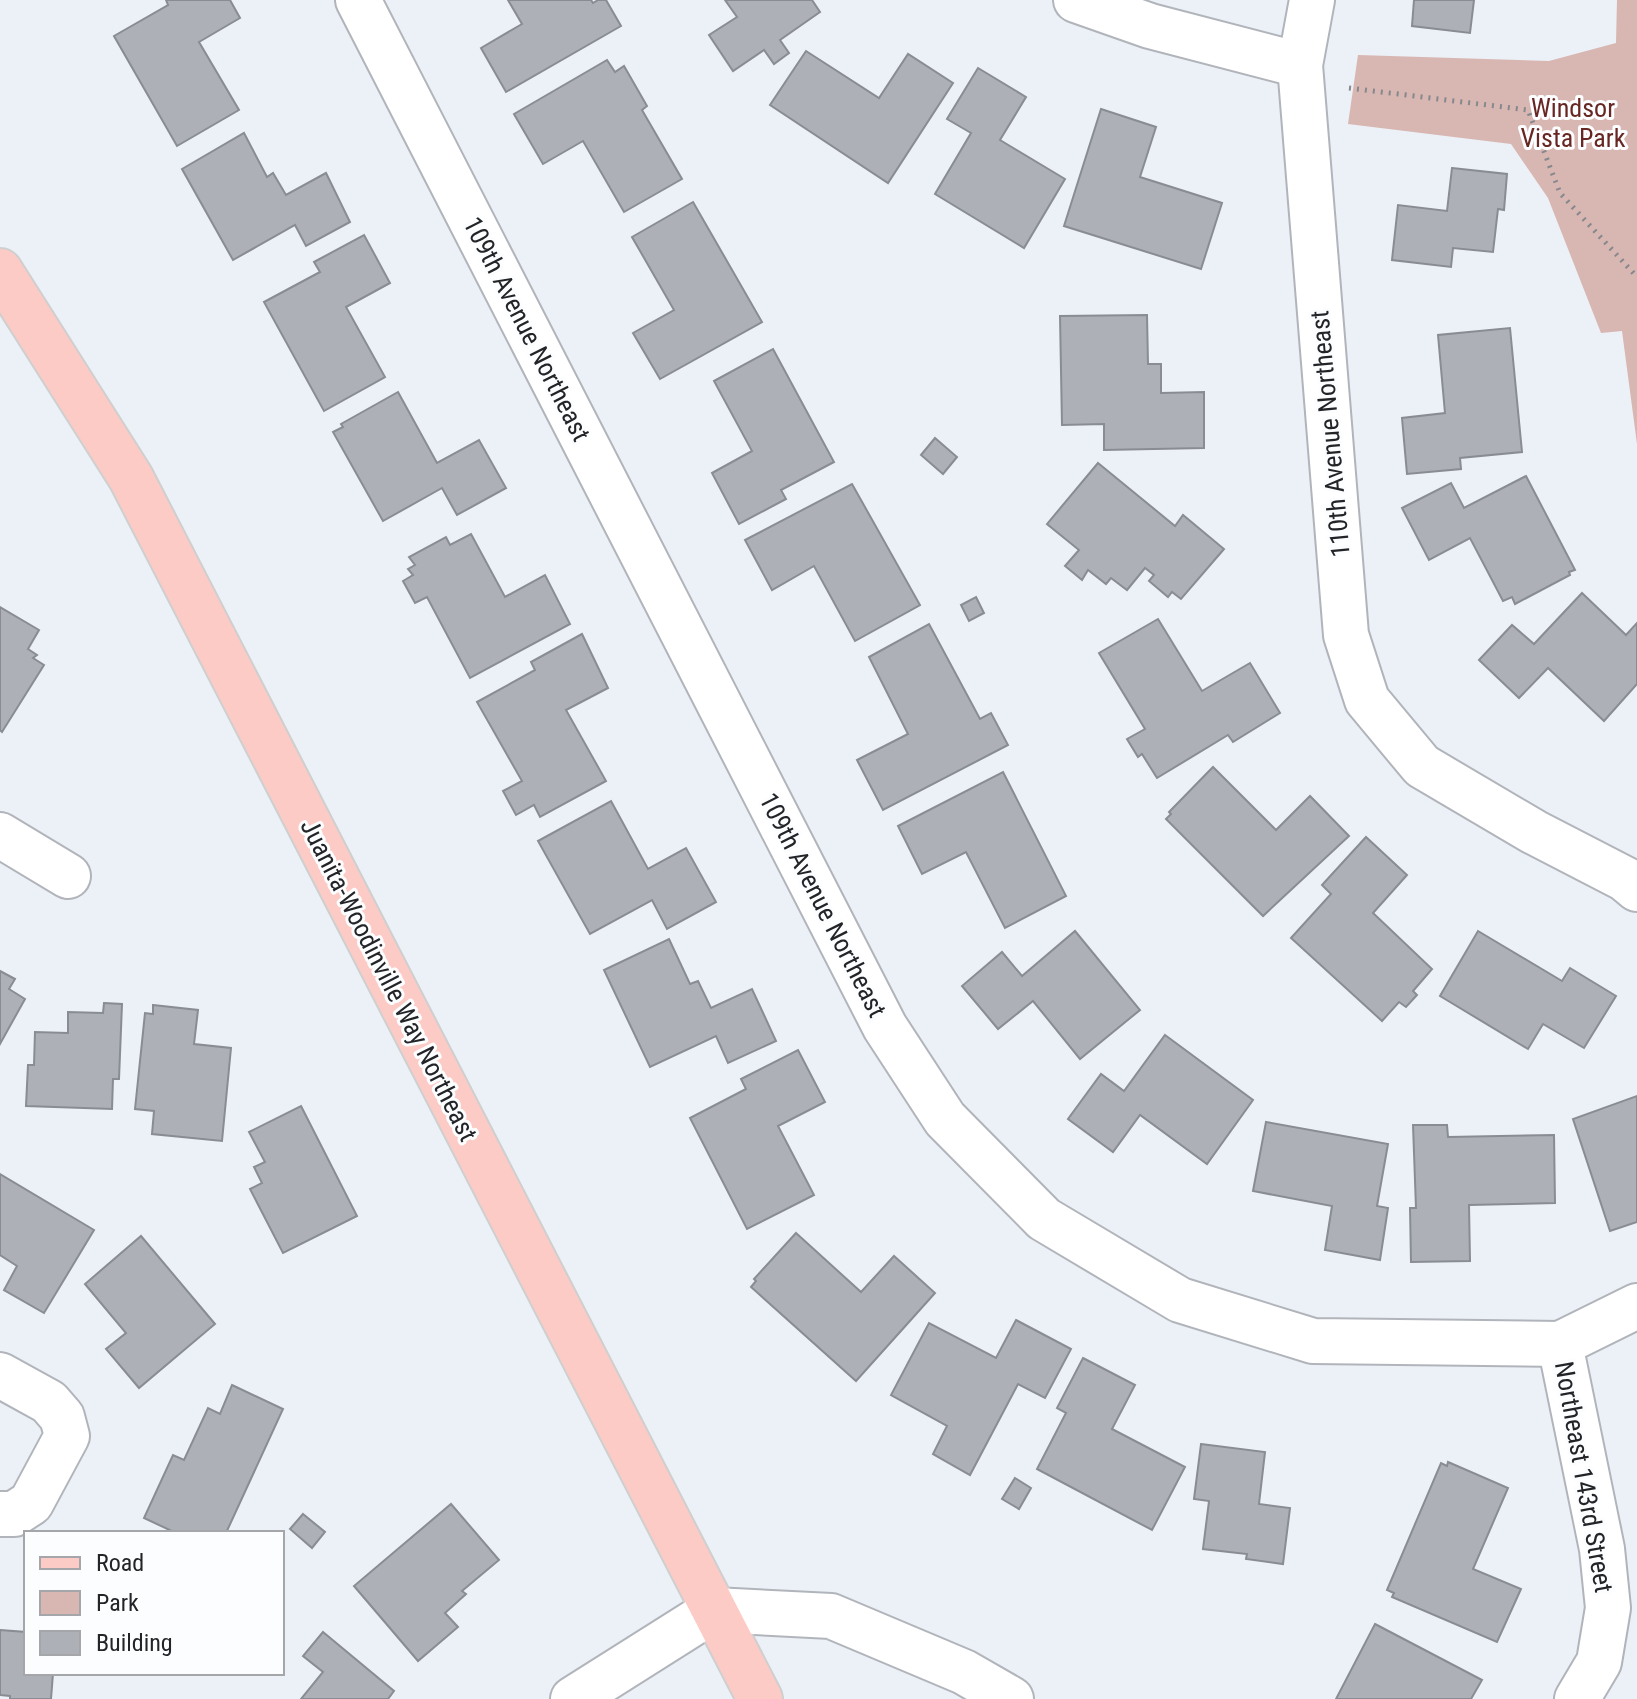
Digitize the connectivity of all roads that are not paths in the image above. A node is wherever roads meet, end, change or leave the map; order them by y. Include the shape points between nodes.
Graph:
1 (358, 0) edge
2 (1076, 0) edge
3 (1312, 0) edge
4 (1300, 65) junction
5 (0, 271) edge
6 (0, 835) edge
7 (68, 876) dead end
8 (1637, 889) edge
9 (1637, 1306) edge
10 (1560, 1344) junction
11 (0, 1375) edge
12 (0, 1514) edge
13 (714, 1610) junction
14 (573, 1699) edge
15 (760, 1699) edge
16 (1011, 1699) edge
17 (1577, 1699) edge

1 - 10 street, 109th Avenue Northeast via 885,1027 945,1119 1044,1219 1180,1300 1313,1341
2 - 4 street via 1150,26
3 - 4 street
4 - 8 street, 110th Avenue Northeast via 1346,635 1367,700 1422,766
5 - 13 main road, Juanita-Woodinville Way Northeast via 131,478
6 - 7 street
9 - 10 street, 109th Avenue Northeast
10 - 17 street, Northeast 143rd Street via 1602,1549 1608,1608 1599,1662
11 - 12 street via 49,1402 62,1417 67,1436 31,1503 14,1514
13 - 14 street
13 - 15 main road, Juanita-Woodinville Way Northeast
13 - 16 street via 831,1616 964,1672

